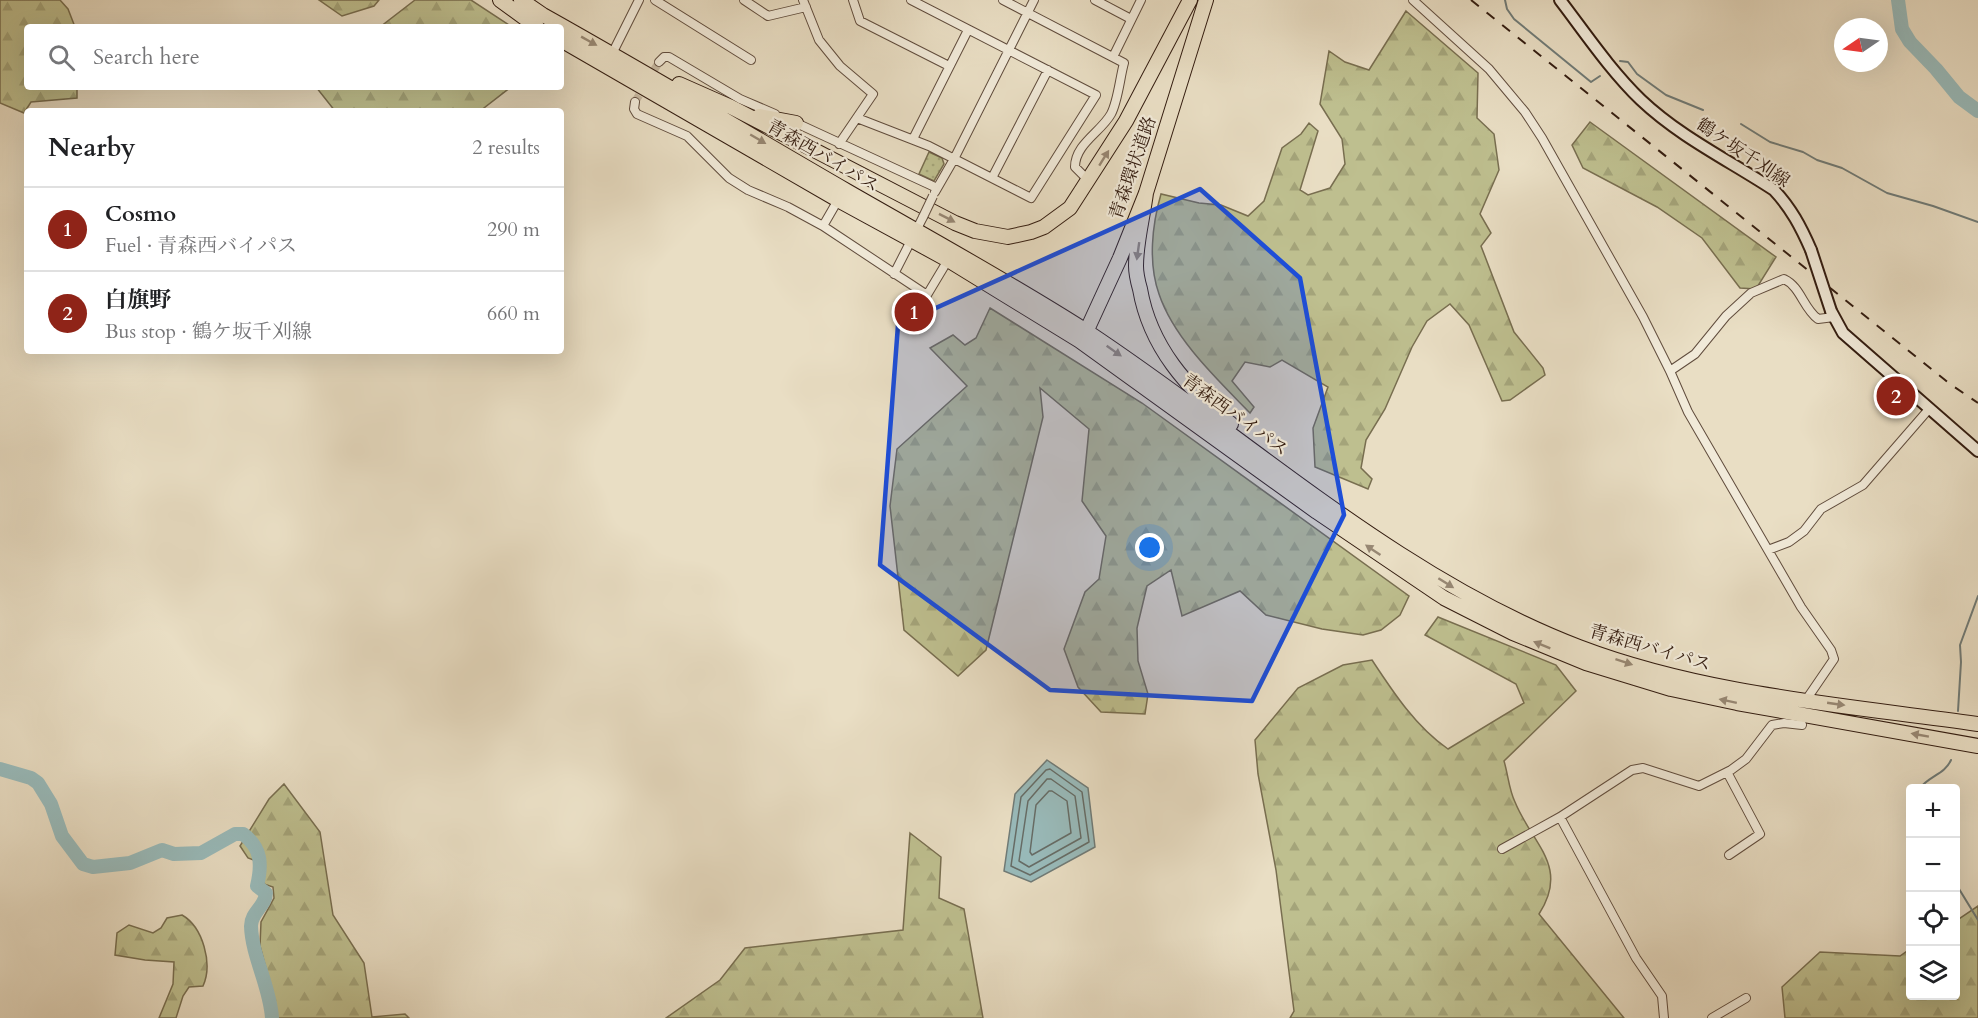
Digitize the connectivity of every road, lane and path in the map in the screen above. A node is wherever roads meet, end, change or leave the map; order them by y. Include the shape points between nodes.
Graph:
1 (500, 0) edge
2 (521, 0) edge
3 (639, 0) edge
4 (655, 0) edge
5 (744, 0) edge
6 (853, 0) edge
7 (911, 0) edge
8 (1003, 0) edge
9 (1034, 0) edge
10 (1095, 0) edge
11 (1141, 0) edge
12 (1190, 0) edge
13 (1206, 0) edge
14 (1413, 0) edge
15 (1560, 0) edge
16 (804, 4) edge
17 (1028, 13) junction
18 (1131, 19) junction
19 (533, 24) edge
20 (559, 24) edge
21 (564, 27) edge
22 (968, 30) junction
23 (564, 42) edge
24 (1008, 50) junction
25 (612, 54) junction
26 (1113, 57) junction
27 (751, 60) dead end
28 (659, 62) dead end
29 (949, 66) junction
30 (1048, 70) junction
31 (635, 102) dead end
32 (731, 107) junction
33 (857, 118) junction
34 (796, 123) junction
35 (913, 139) junction
36 (839, 144) junction
37 (954, 159) junction
38 (992, 178) junction
39 (1089, 181) junction
40 (935, 192) junction
41 (1146, 193) junction
42 (838, 200) junction
43 (823, 226) junction
44 (914, 235) junction
45 (948, 260) junction
46 (894, 274) junction
47 (1832, 314) junction
48 (1083, 336) junction
49 (1670, 371) junction
50 (1929, 409) junction
51 (1978, 452) edge
52 (1313, 494) junction
53 (1768, 550) junction
54 (1806, 700) junction
55 (1784, 717) junction
56 (1978, 724) edge
57 (1802, 725) dead end
58 (1978, 746) edge
59 (1727, 772) junction
60 (1560, 817) junction
61 (1502, 849) dead end
62 (1729, 855) dead end
63 (1746, 998) dead end
64 (1664, 1018) edge
65 (1713, 1018) edge

1 - 19 highway
2 -> 20 highway, 青森西バイパス
3 - 25 street
4 - 27 street
5 - 16 street via 768,16
6 - 29 street via 860,21
7 - 22 street
8 - 17 street
9 - 17 street
10 - 18 street
11 - 18 street
39 -> 12 highway via 1126,121
13 - 41 highway, 青森環状道路
14 - 49 street via 1489,69 1525,112 1626,286
15 - 47 main road, 鶴ケ坂千刈線, bridge via 1643,101 1673,126 1774,190 1788,204 1811,250
16 - 33 street via 819,40 840,66 873,94
17 - 24 street
17 - 26 street
18 - 26 street
21 -> 25 highway, 青森西バイパス
22 - 24 street
22 - 29 street
23 - 42 highway, 青森西バイパス
24 - 30 street
24 - 37 street
25 - 32 highway
25 -> 44 highway, 青森西バイパス
26 - 39 street via 1124,63 1111,113 1075,160 1075,167
28 - 34 street via 669,57 740,99
29 - 35 street
30 - 38 street
30 - 38 street via 1096,95 1031,198
31 - 43 street via 637,114 687,135 729,178
32 - 34 highway
32 -> 39 highway via 955,223 992,235 1008,237 1044,227 1070,208
33 - 35 street
33 - 36 street
34 - 36 street
35 - 37 street
36 - 40 street
37 - 38 street
37 - 40 street
40 - 44 street, bridge
41 - 48 highway, 青森環状道路
41 -> 52 highway via 1136,267 1144,313 1162,351 1215,411
42 - 43 street
42 - 44 highway, 青森西バイパス
43 - 46 street
44 - 45 highway, 青森西バイパス
44 - 46 street
44 - 48 highway, 青森西バイパス via 958,253
45 - 46 street via 927,295
45 - 48 highway, 青森西バイパス
47 - 49 street via 1818,319 1812,315 1793,283 1784,279 1751,293 1695,354
47 - 50 main road, 鶴ケ坂千刈線 via 1843,333
48 -> 52 highway, 青森西バイパス
55 -> 48 highway, 青森西バイパス via 1586,663 1513,633 1444,598 1317,512
49 - 53 street via 1688,412
50 - 51 main road, 鶴ケ坂千刈線
50 - 53 street via 1863,484 1821,509 1797,537
52 -> 54 highway, 青森西バイパス via 1449,585 1528,626 1654,671 1726,688
53 - 54 street via 1834,659
54 - 55 street
54 -> 56 highway, 青森西バイパス
55 - 57 street
58 -> 55 highway, 青森西バイパス
55 - 59 street via 1772,725 1746,759
59 - 60 street via 1699,786 1642,768 1632,770
59 - 62 street via 1760,834
60 - 61 street
60 - 64 street via 1636,958 1662,996
63 - 65 street

